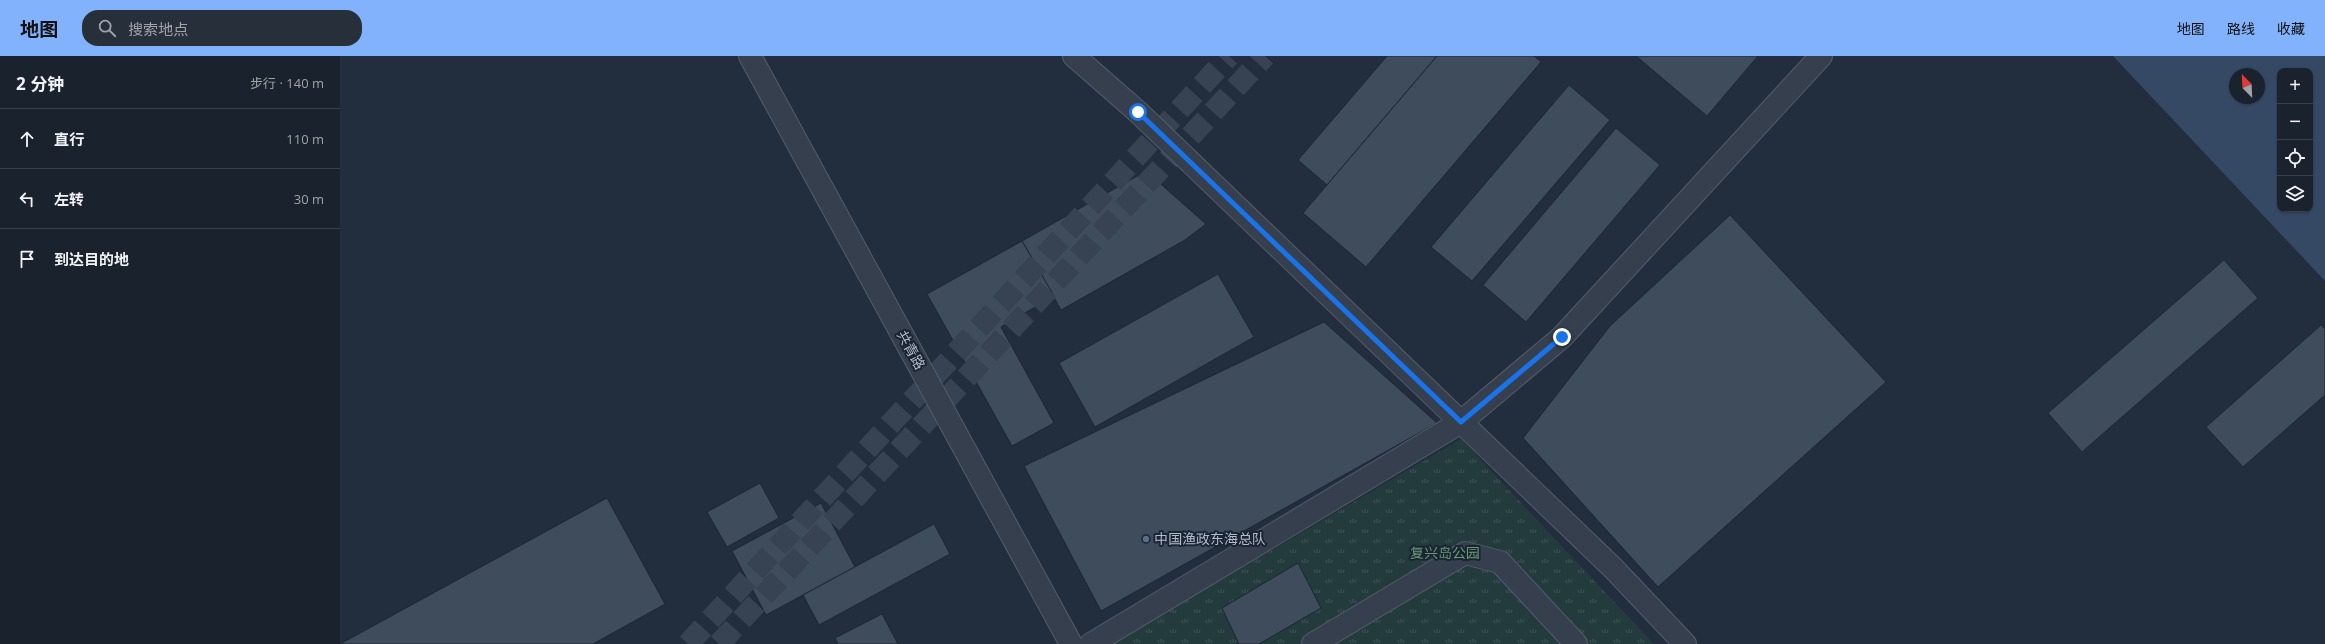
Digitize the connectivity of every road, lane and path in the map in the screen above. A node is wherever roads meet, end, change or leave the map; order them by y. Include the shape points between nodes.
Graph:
1 (750, 56) edge
2 (1074, 56) edge
3 (1820, 56) edge
4 (1461, 422) junction
5 (1071, 644) edge
6 (1091, 644) edge
7 (1314, 644) edge
8 (1576, 644) edge
9 (1685, 644) edge

1 - 5 street, 共青路
2 - 4 street via 1138,112
3 - 4 street via 1562,337
4 - 6 street
4 - 9 street via 1613,568
7 - 8 street via 1466,553 1500,562

